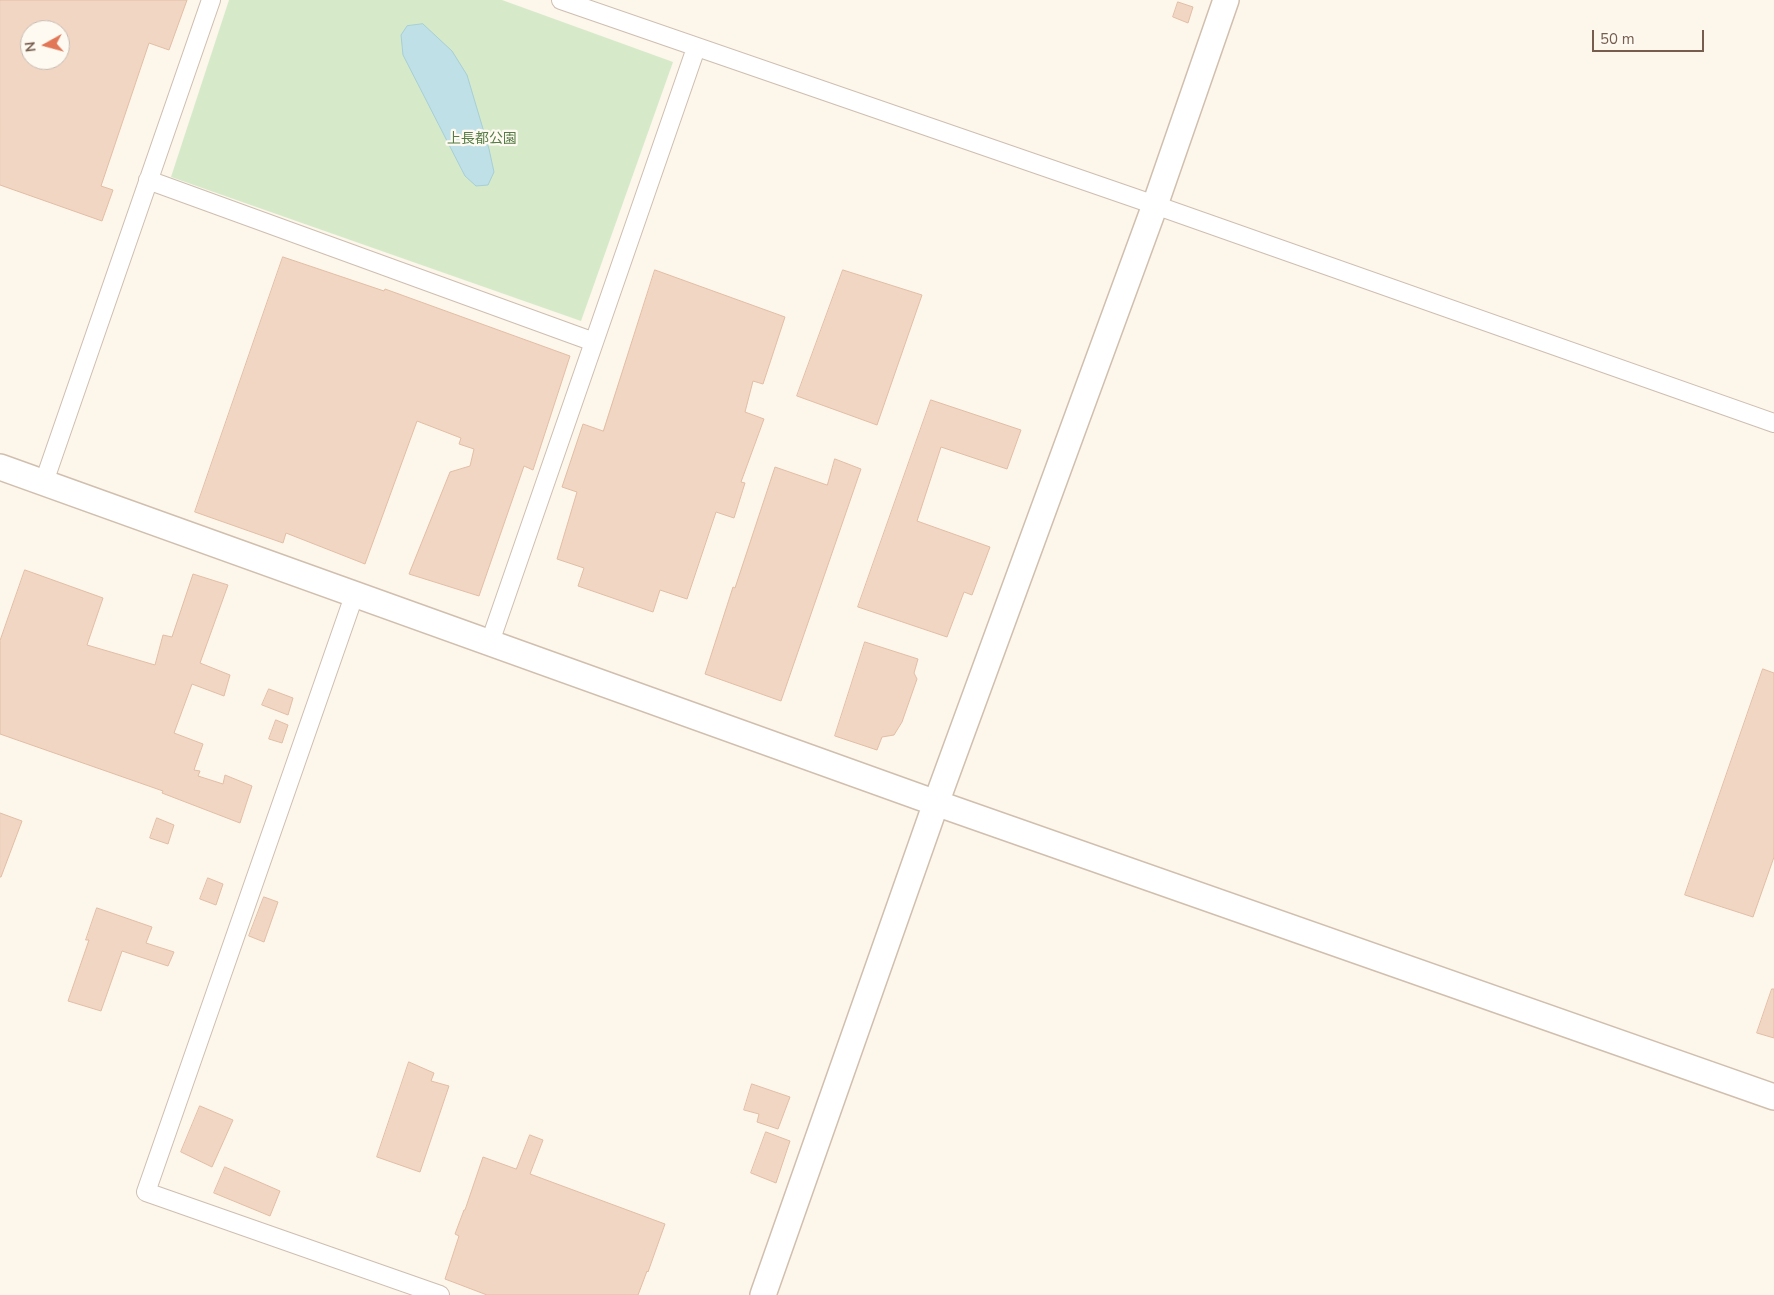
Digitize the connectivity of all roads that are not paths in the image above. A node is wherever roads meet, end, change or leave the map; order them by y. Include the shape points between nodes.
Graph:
1 (210, 0) edge
2 (561, 0) edge
3 (1226, 0) edge
4 (696, 48) junction
5 (148, 180) junction
6 (1154, 205) junction
7 (594, 342) junction
8 (1774, 423) edge
9 (0, 467) edge
10 (44, 482) junction
11 (355, 593) junction
12 (490, 642) junction
13 (936, 803) junction
14 (1774, 1097) edge
15 (440, 1295) edge
16 (763, 1295) edge

1 - 5 street
2 - 4 street
3 - 6 street
4 - 6 street
4 - 7 street
5 - 7 street
5 - 10 street
6 - 8 street
6 - 13 street
7 - 12 street
9 - 10 street
10 - 11 street
11 - 12 street
11 - 15 street via 146,1192
12 - 13 street
13 - 14 street
13 - 16 street

